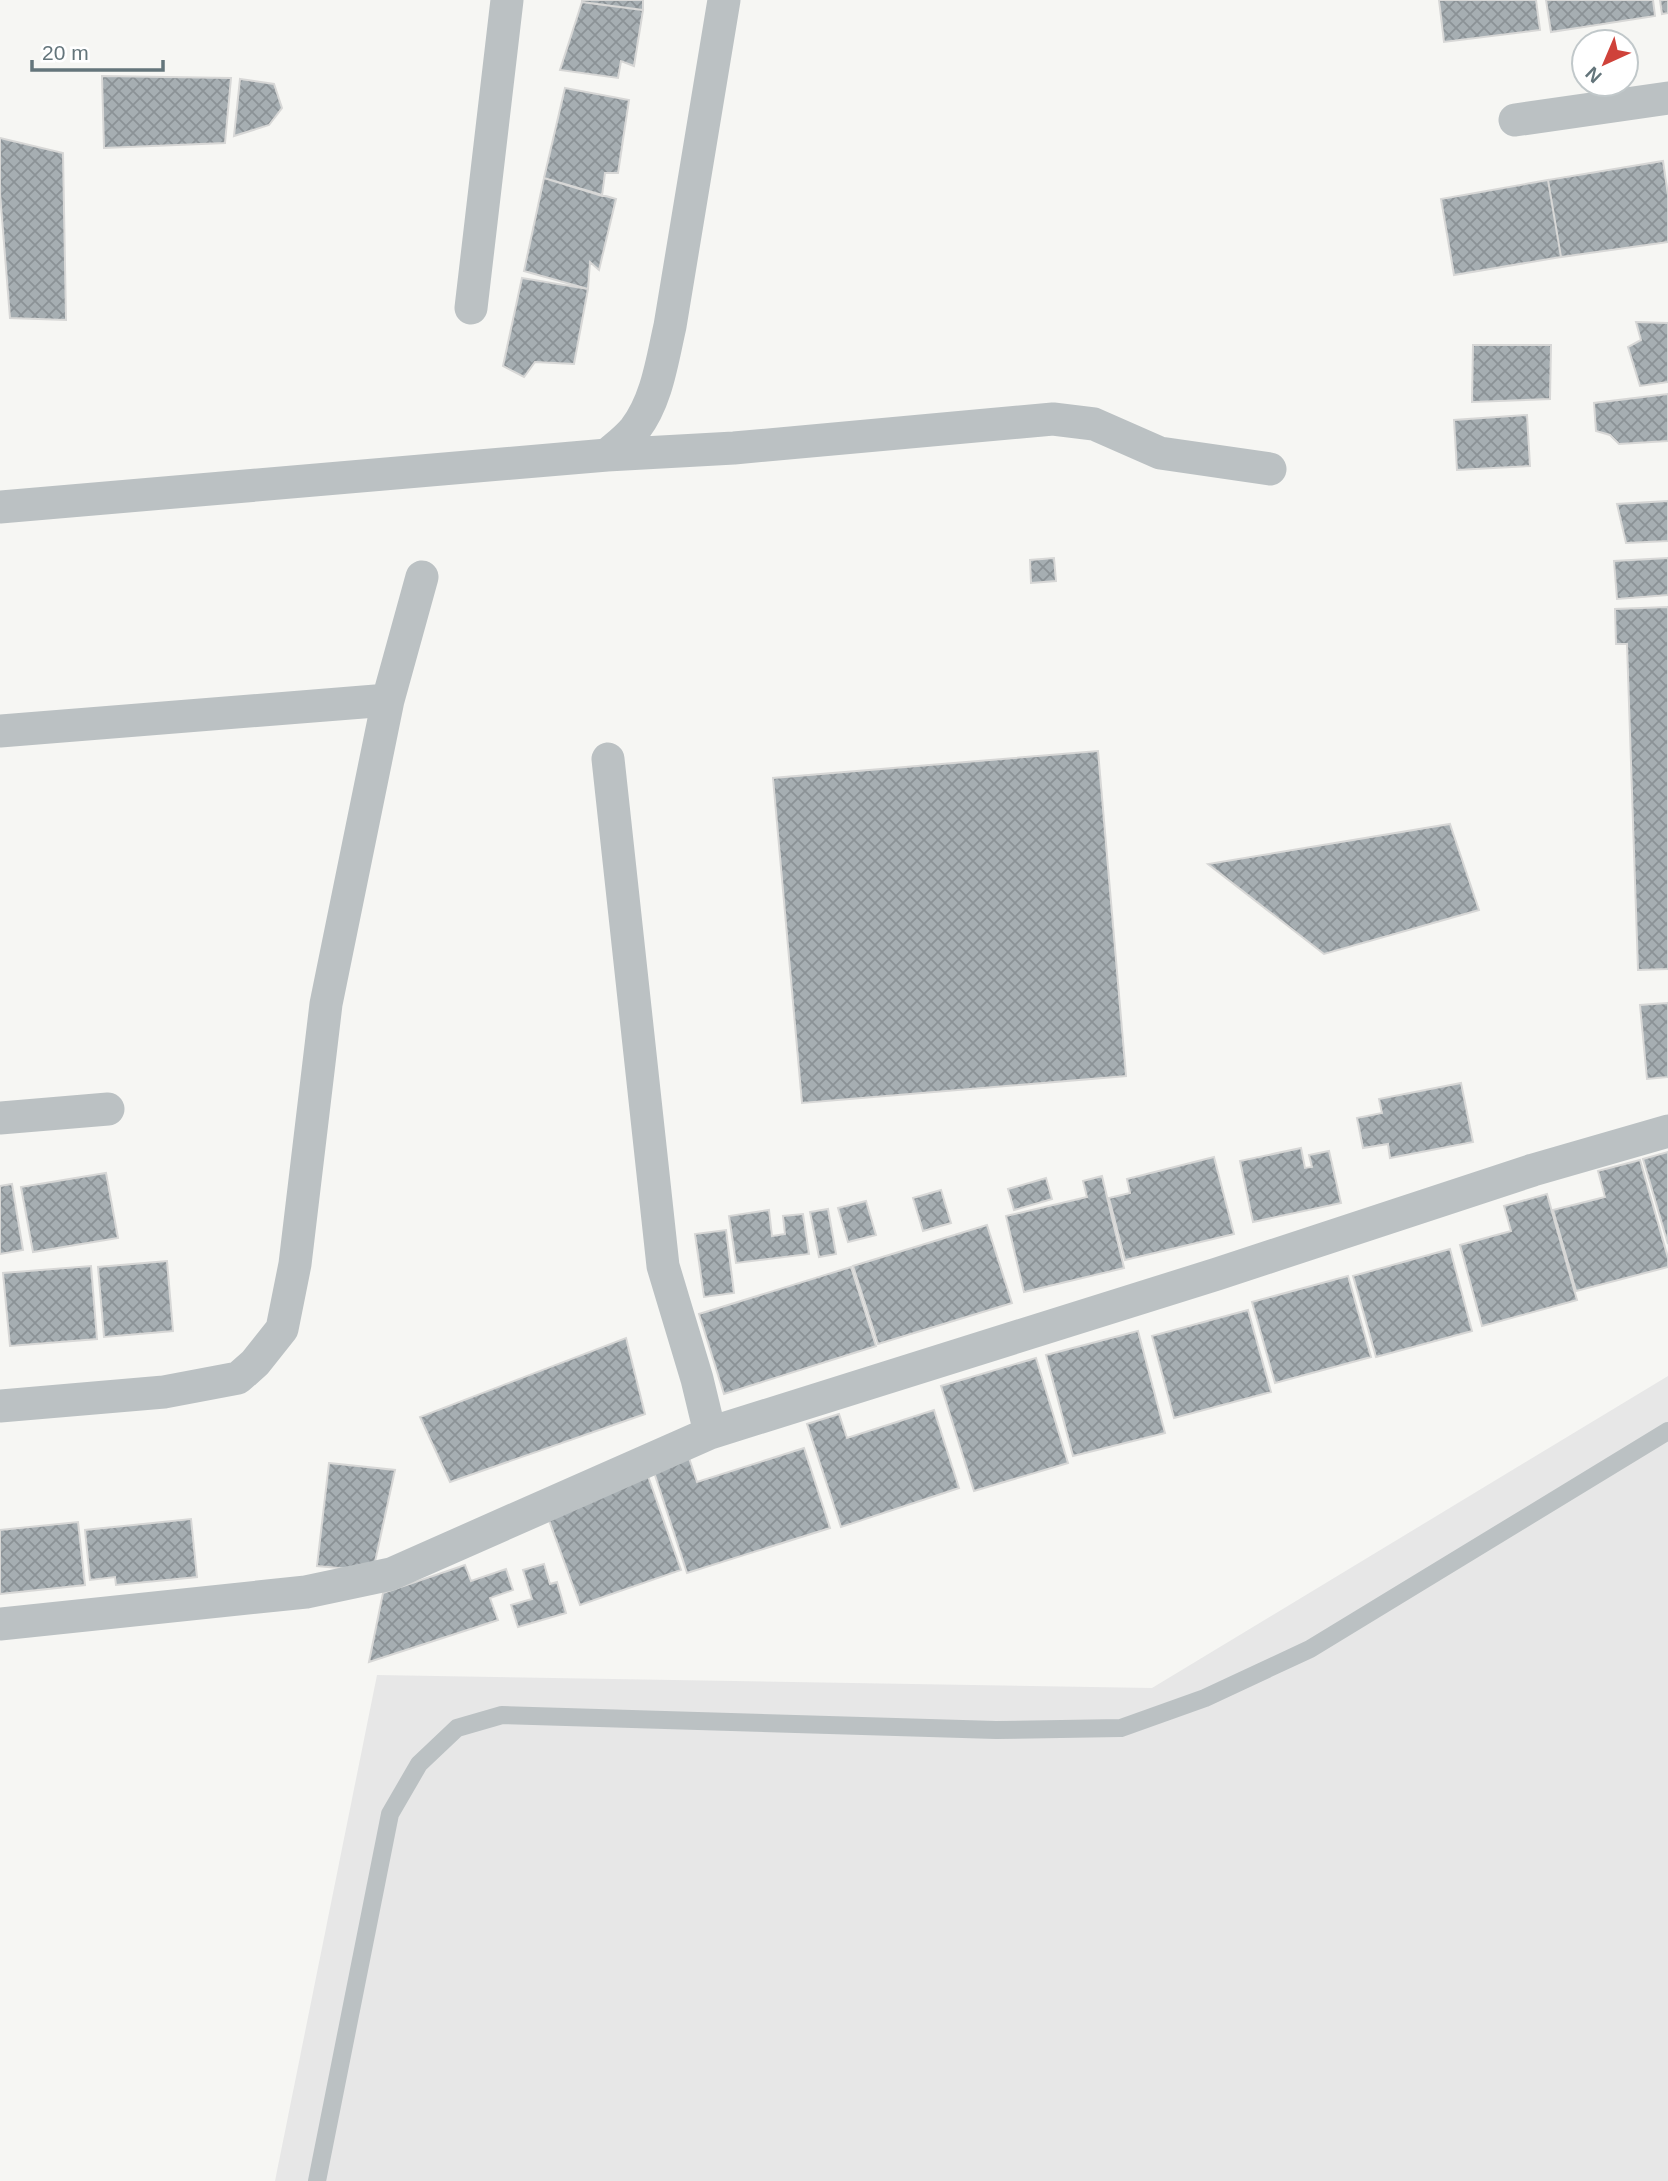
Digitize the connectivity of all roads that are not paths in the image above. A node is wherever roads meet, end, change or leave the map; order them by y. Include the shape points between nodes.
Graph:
1 (507, 0) edge
2 (724, 0) edge
3 (1668, 98) edge
4 (1515, 120) dead end
5 (471, 308) dead end
6 (607, 455) junction
7 (1270, 469) dead end
8 (0, 507) edge
9 (422, 577) dead end
10 (388, 699) junction
11 (0, 732) edge
12 (608, 759) dead end
13 (108, 1109) dead end
14 (0, 1118) edge
15 (1668, 1131) edge
16 (0, 1406) edge
17 (1668, 1431) edge
18 (710, 1433) junction
19 (0, 1624) edge
20 (317, 2181) edge

1 - 5 street
2 - 6 street via 661,367 649,406 634,430
3 - 4 street
6 - 7 street via 1053,419 1094,424 1160,453
6 - 8 street
9 - 10 street
10 - 11 street
10 - 16 street via 326,1004 295,1264 282,1329 239,1378 164,1392
12 - 18 street via 663,1266
13 - 14 street
15 - 18 street
17 - 20 lane via 1310,1649 1206,1698 1121,1728 996,1730 502,1715 457,1728 419,1764 390,1814
18 - 19 street via 391,1574 306,1592

